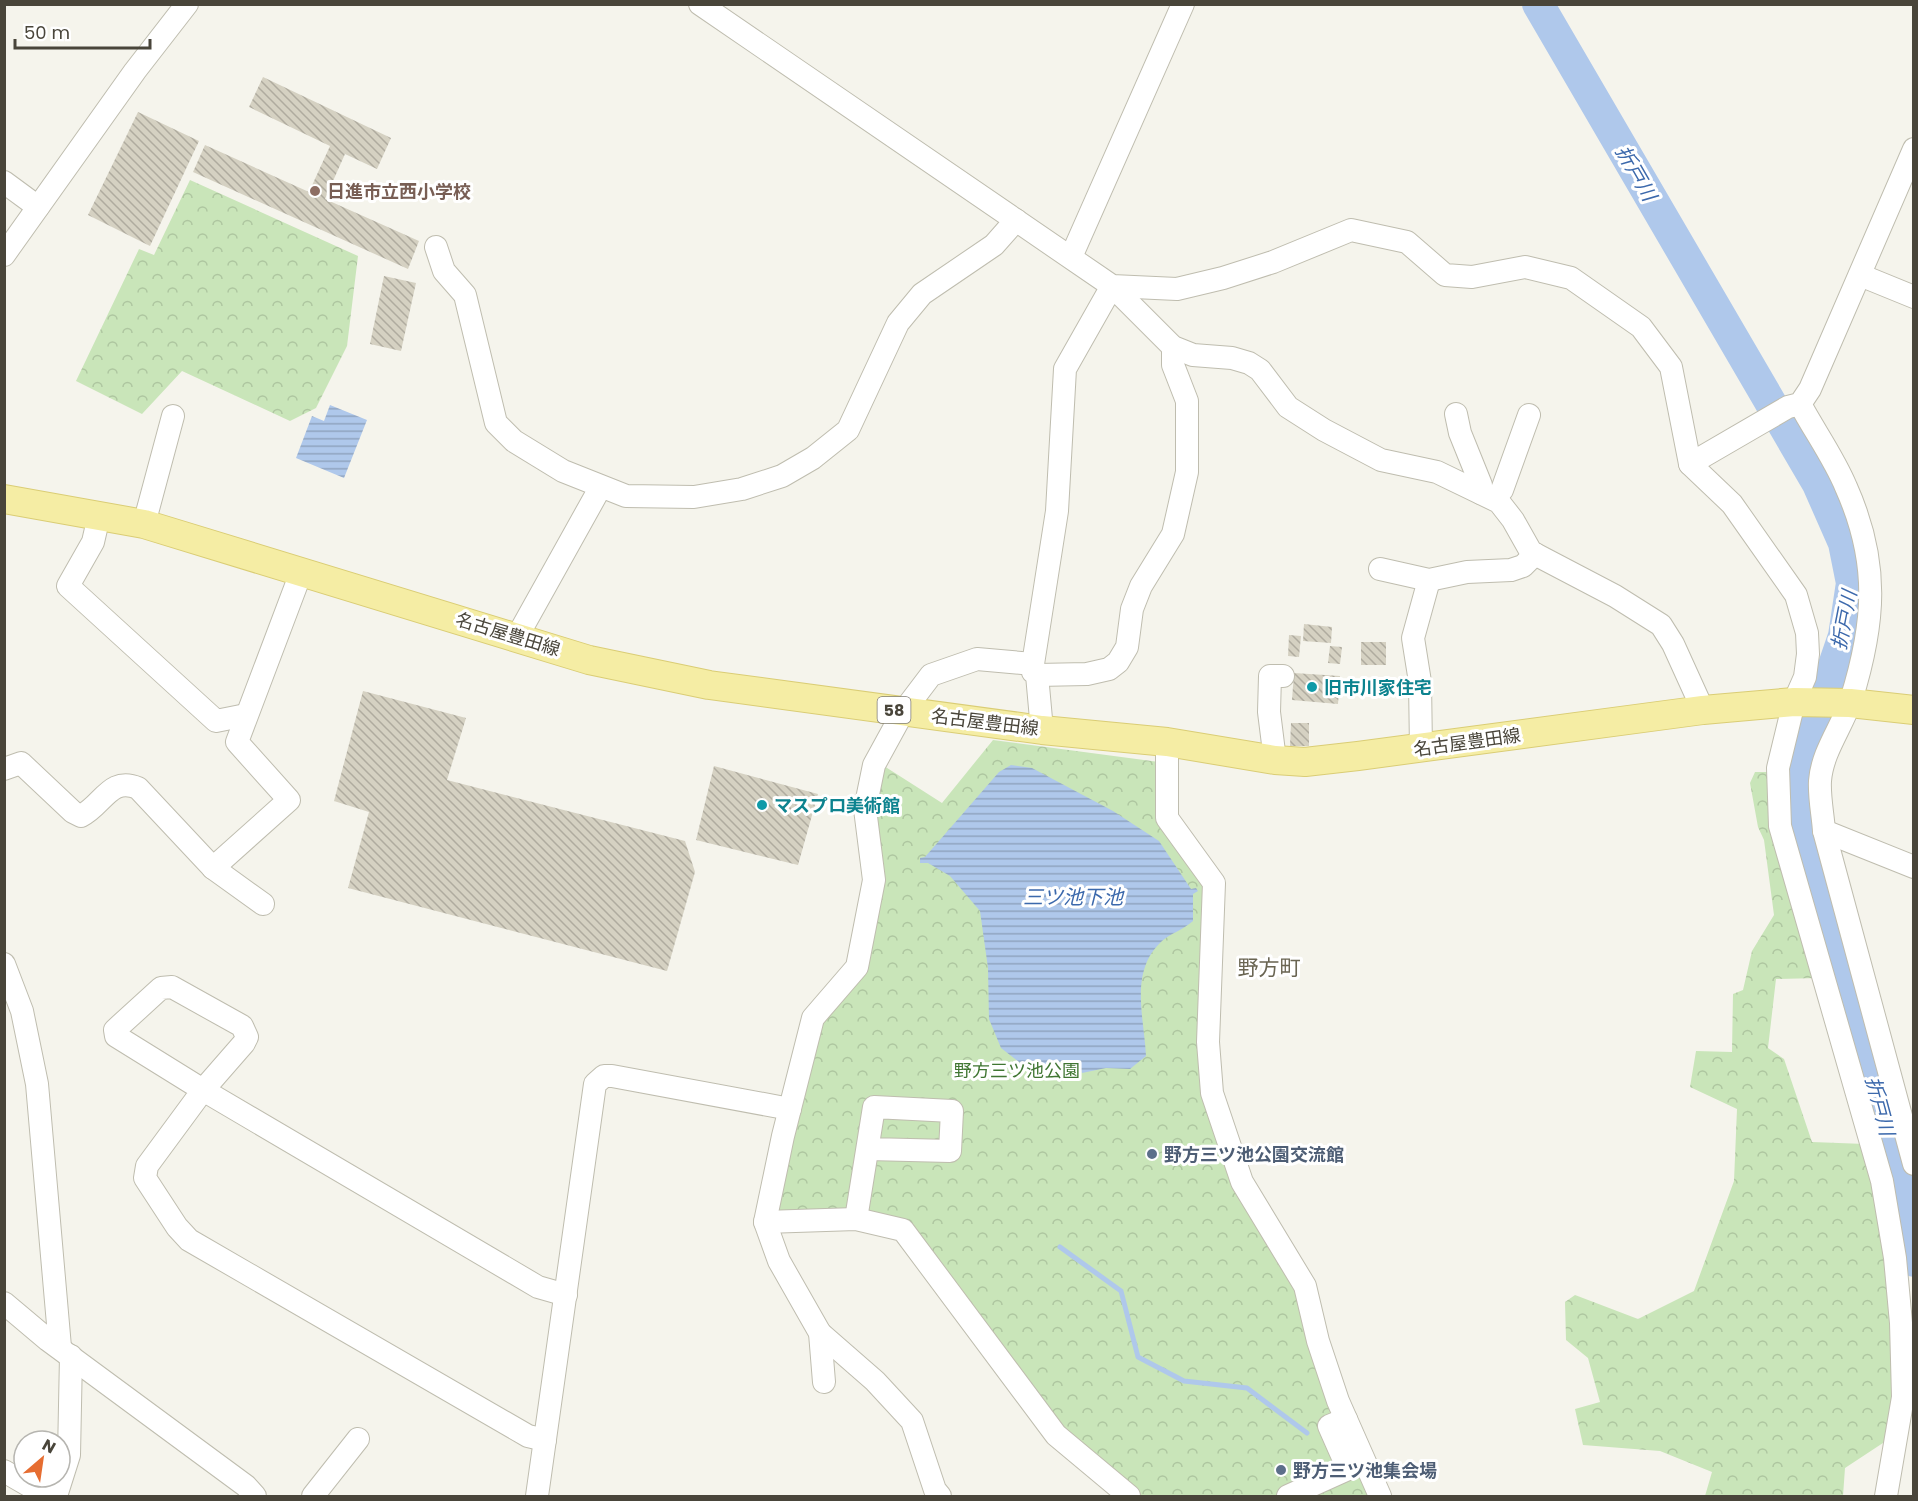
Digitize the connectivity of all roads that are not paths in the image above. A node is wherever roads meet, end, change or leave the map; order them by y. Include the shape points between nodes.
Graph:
1 (187, 4) edge
2 (700, 4) edge
3 (1183, 4) edge
4 (1914, 149) edge
5 (4, 182) edge
6 (38, 207) junction
7 (1016, 220) junction
8 (436, 247) dead end
9 (4, 255) edge
10 (1071, 257) junction
11 (1860, 275) junction
12 (1112, 286) junction
13 (1914, 297) edge
14 (1173, 347) junction
15 (1794, 405) junction
16 (1456, 414) dead end
17 (1530, 415) dead end
18 (173, 416) dead end
19 (1690, 464) junction
20 (600, 488) junction
21 (1488, 496) junction
22 (4, 499) edge
23 (99, 516) junction
24 (144, 524) junction
25 (1535, 554) junction
26 (1380, 569) dead end
27 (302, 570) junction
28 (1430, 580) junction
29 (518, 637) junction
30 (1035, 669) junction
31 (1283, 676) dead end
32 (1798, 702) junction
33 (1844, 703) junction
34 (1914, 710) edge
35 (1703, 711) junction
36 (903, 712) junction
37 (246, 715) junction
38 (1042, 730) junction
39 (1167, 742) junction
40 (1421, 749) junction
41 (1275, 760) junction
42 (4, 770) edge
43 (1824, 831) junction
44 (1914, 867) edge
45 (213, 868) junction
46 (263, 904) dead end
47 (4, 964) edge
48 (203, 1090) junction
49 (790, 1109) junction
50 (869, 1149) dead end
51 (1914, 1164) edge
52 (856, 1219) junction
53 (765, 1222) junction
54 (566, 1295) junction
55 (4, 1303) edge
56 (820, 1333) junction
57 (66, 1351) junction
58 (824, 1382) dead end
59 (1346, 1419) junction
60 (358, 1439) dead end
61 (545, 1440) junction
62 (4, 1470) edge
63 (47, 1497) edge
64 (56, 1497) edge
65 (255, 1497) edge
66 (313, 1497) edge
67 (537, 1497) edge
68 (940, 1497) edge
69 (1129, 1497) edge
70 (1287, 1497) edge
71 (1380, 1497) edge
72 (1886, 1497) edge

1 - 6 street
2 - 7 street
3 - 10 street
4 - 11 street
5 - 6 street
6 - 9 street
7 - 10 street
7 - 20 street via 994,245 922,294 898,323 848,430 813,458 782,477 694,497 626,496
8 - 20 street via 444,271 465,295 496,423 514,441
10 - 12 street
11 - 13 street
11 - 15 street via 1810,389
12 - 14 street
12 - 19 street via 1177,289 1273,262 1351,230 1407,242 1445,275 1472,277 1525,267 1570,278 1641,327 1671,367
12 - 30 street via 1065,369 1057,511
14 - 21 street via 1193,355 1249,363 1260,370 1288,407 1324,430 1381,460 1437,472
14 - 30 street via 1173,365 1187,401 1187,472 1173,534 1131,609 1127,647 1109,669 1087,674
15 - 19 street
15 - 33 street via 1846,486 1870,566 1864,651
16 - 21 street via 1460,433
17 - 21 street via 1502,490
18 - 24 street
19 - 32 street via 1732,504 1796,595 1807,633 1808,654
20 - 29 street
21 - 25 street via 1513,520
22 - 23 main road, 名古屋豊田線 / 58
23 - 24 main road, 名古屋豊田線 / 58
23 - 37 street via 93,542 68,586 216,721
24 - 27 main road, 名古屋豊田線 / 58
25 - 28 street via 1523,566 1511,570 1467,572
25 - 35 street via 1661,625
26 - 28 street
27 - 29 main road, 名古屋豊田線 / 58
27 - 37 street
28 - 40 street via 1413,638 1420,682
29 - 36 main road, 名古屋豊田線 / 58 via 657,676
30 - 36 street via 977,659 931,675
30 - 38 street
31 - 41 street via 1270,676 1269,712
32 - 33 main road, 名古屋豊田線 / 58
32 - 35 main road, 名古屋豊田線 / 58
32 - 72 street via 1778,768 1780,826 1882,1181 1895,1258 1902,1397
33 - 34 main road, 名古屋豊田線 / 58
33 - 43 street via 1820,780
35 - 40 main road, 名古屋豊田線 / 58
36 - 38 main road, 名古屋豊田線 / 58
36 - 49 street via 873,765 865,810 874,880 857,967 813,1018
37 - 45 street via 237,742 289,800
38 - 39 main road, 名古屋豊田線 / 58
39 - 41 main road, 名古屋豊田線 / 58
39 - 59 street via 1167,818 1214,883 1208,1042 1212,1092 1242,1182 1305,1286 1318,1341
40 - 41 main road, 名古屋豊田線 / 58 via 1305,762
42 - 45 street via 21,763 73,813 81,816 118,785 138,788
43 - 44 street
43 - 51 street
45 - 46 street
47 - 57 street via 22,1011 37,1084
48 - 48 street via 116,1036 115,1030 161,988 172,987 242,1026 247,1037
48 - 54 street via 538,1287
48 - 61 street via 147,1166 144,1178 189,1240 528,1436
49 - 53 street
49 - 54 street via 604,1076 595,1084
50 - 52 street
52 - 53 street
52 - 69 street via 903,1230 1056,1435
53 - 56 street via 779,1261
54 - 61 street
55 - 57 street
56 - 58 street
56 - 68 street via 875,1381 912,1421 934,1490
57 - 64 street via 69,1455
57 - 65 street via 246,1486
59 - 70 street via 1329,1426 1348,1469
59 - 71 street
60 - 66 street
61 - 67 street
62 - 63 street

